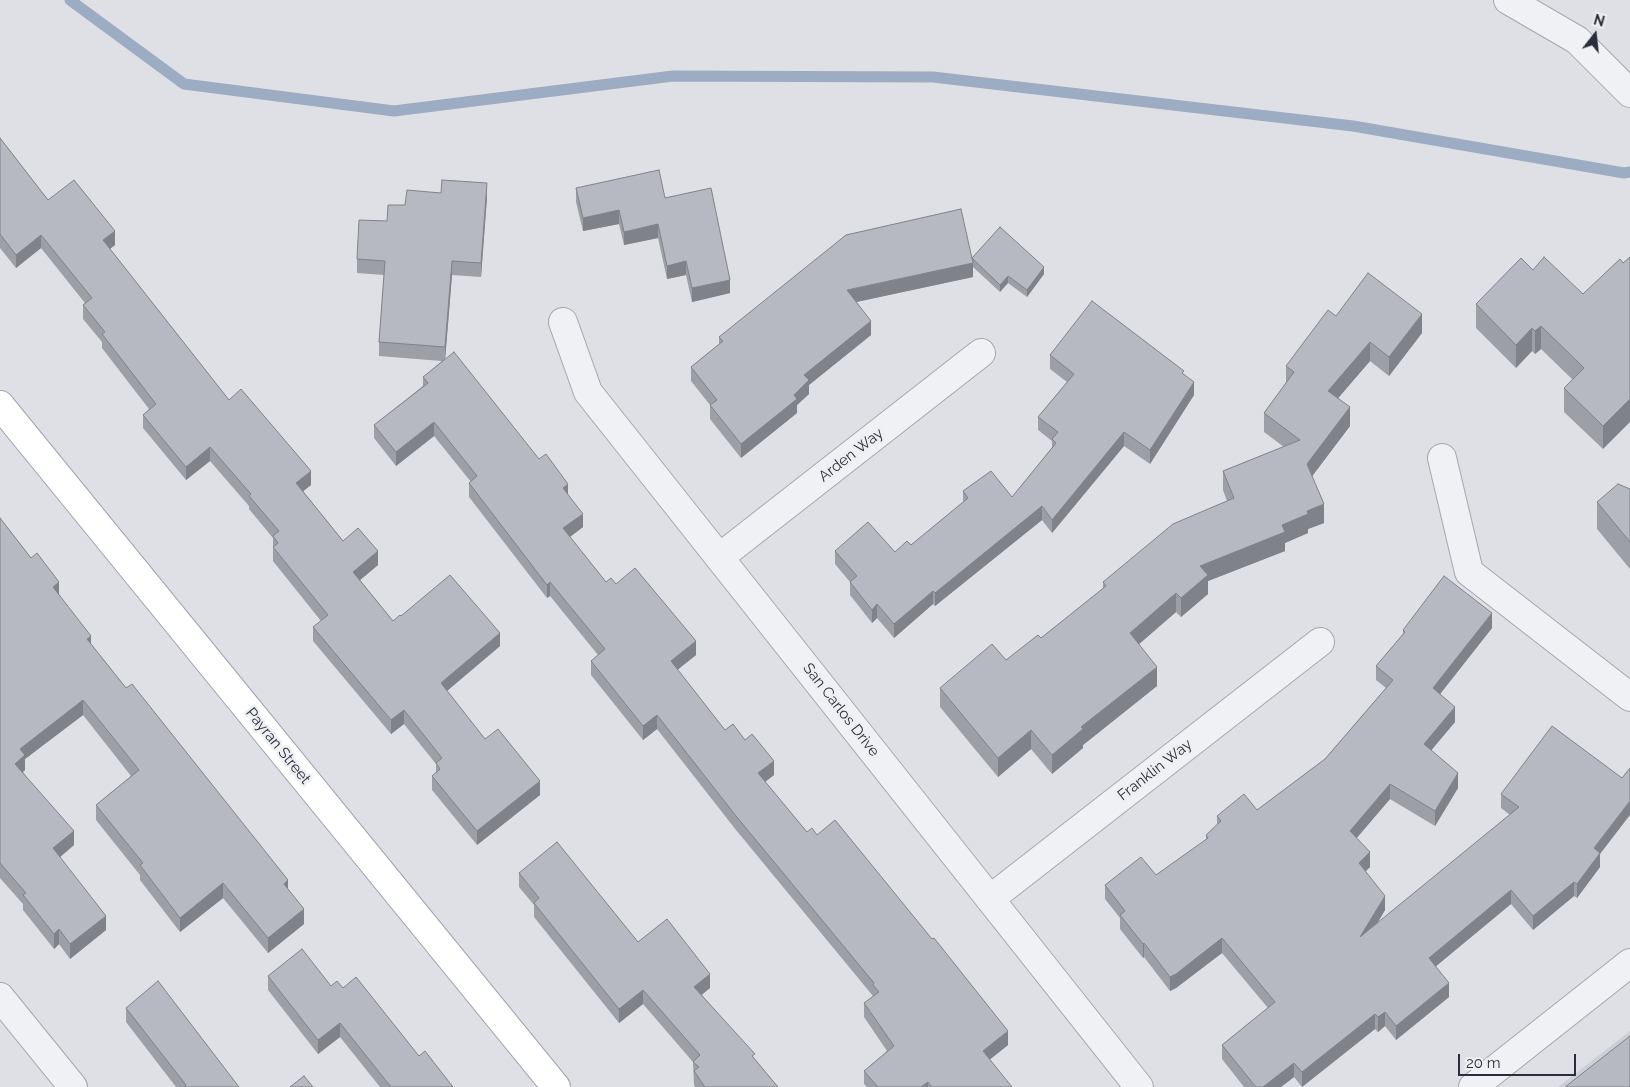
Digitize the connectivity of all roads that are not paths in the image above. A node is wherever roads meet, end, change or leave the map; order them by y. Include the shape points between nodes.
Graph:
1 (1508, 0) edge
2 (1630, 93) edge
3 (563, 322) dead end
4 (982, 353) dead end
5 (0, 404) edge
6 (1442, 458) dead end
7 (720, 556) junction
8 (1320, 642) dead end
9 (1630, 697) edge
10 (990, 899) junction
11 (1630, 963) edge
12 (0, 997) edge
13 (73, 1087) edge
14 (556, 1087) edge
15 (1139, 1087) edge
16 (1473, 1087) edge

1 - 2 street via 1577,40
3 - 7 street, San Carlos Drive via 588,392
4 - 7 street, Arden Way
5 - 14 main road, Payran Street
6 - 9 street via 1469,572
7 - 10 street, San Carlos Drive
8 - 10 street, Franklin Way
10 - 15 street, San Carlos Drive
11 - 16 street
12 - 13 street

